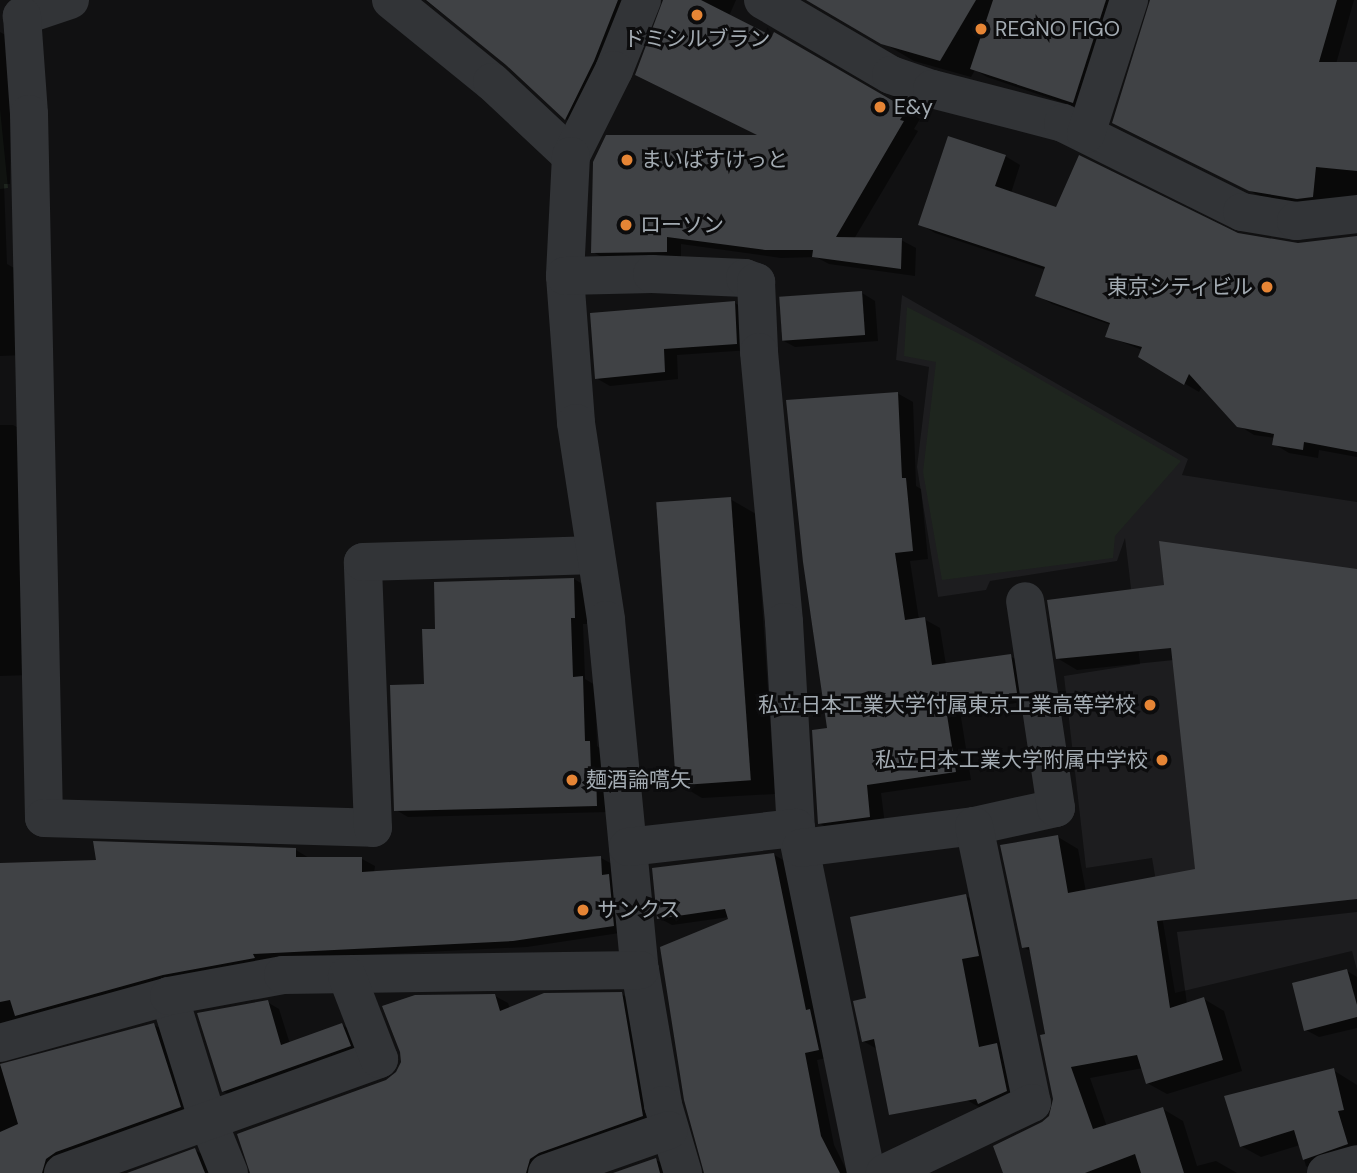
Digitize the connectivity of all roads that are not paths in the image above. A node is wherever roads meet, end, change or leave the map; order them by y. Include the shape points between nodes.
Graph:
1 (70, 0) edge
2 (391, 0) edge
3 (642, 0) edge
4 (763, 0) edge
5 (1129, 0) edge
6 (1087, 134) junction
7 (571, 156) junction
8 (1357, 214) edge
9 (565, 276) junction
10 (596, 555) junction
11 (1025, 601) dead end
12 (974, 827) junction
13 (799, 838) junction
14 (628, 847) junction
15 (640, 970) junction
16 (347, 976) junction
17 (169, 996) junction
18 (0, 1043) edge
19 (208, 1121) junction
20 (669, 1130) junction
21 (1357, 1164) edge
22 (63, 1173) edge
23 (229, 1173) edge
24 (547, 1173) edge
25 (683, 1173) edge
26 (866, 1173) edge
27 (885, 1173) edge
28 (1326, 1173) edge

1 - 10 street via 22,16 29,114 44,818 373,828 363,562
2 - 7 street via 492,82
3 - 7 street via 614,70
4 - 6 street via 891,75 1063,123
5 - 6 street
6 - 8 street via 1242,212 1296,220
7 - 9 street
9 - 10 street via 576,423
9 - 13 street via 652,274 756,282
10 - 14 street
11 - 12 street via 1056,808
12 - 13 street
12 - 27 street via 1032,1102
13 - 14 street
13 - 26 street
14 - 15 street
15 - 16 street
15 - 20 street
16 - 17 street via 283,975
16 - 19 street via 379,1059
17 - 18 street
17 - 19 street
19 - 22 street
19 - 23 street
20 - 24 street
20 - 25 street
21 - 28 street

